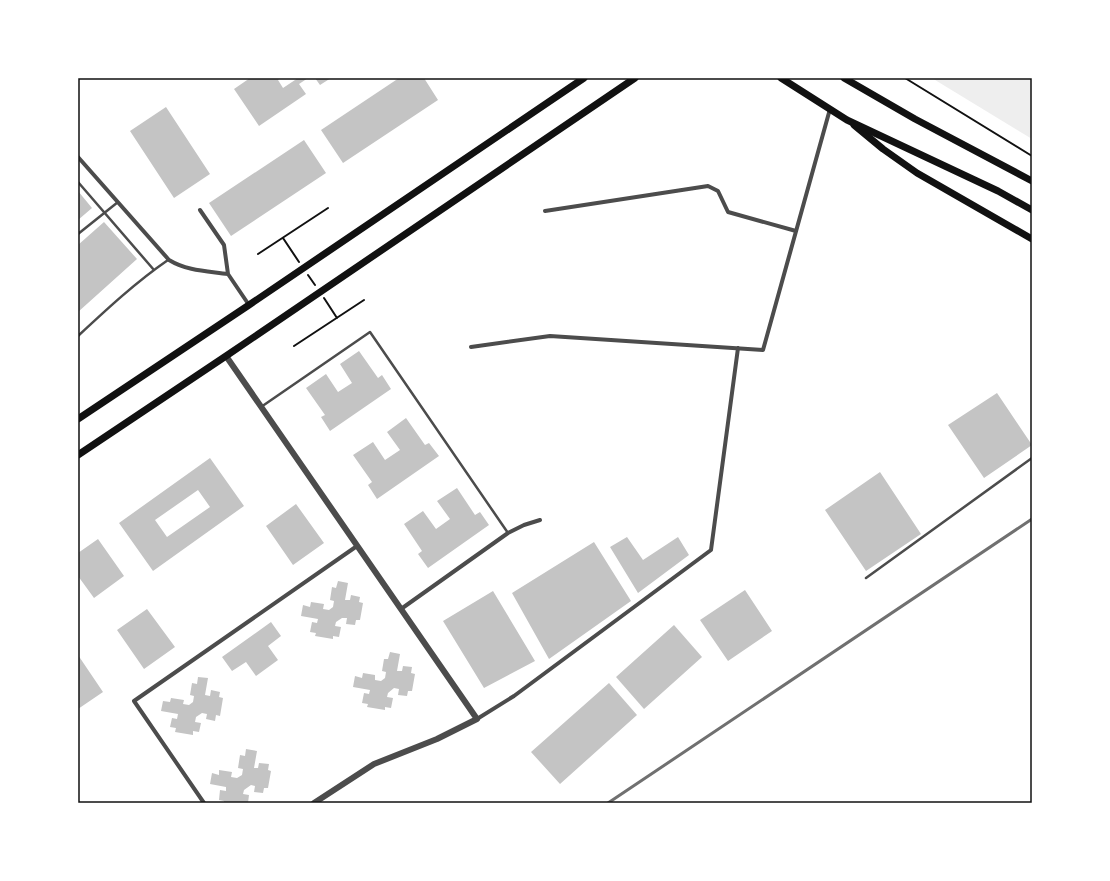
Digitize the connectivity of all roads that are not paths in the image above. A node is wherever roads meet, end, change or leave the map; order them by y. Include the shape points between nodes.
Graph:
1 (584, 78) edge
2 (635, 78) edge
3 (844, 78) edge
4 (782, 79) edge
5 (830, 109) junction
6 (847, 120) junction
7 (78, 157) edge
8 (1032, 181) edge
9 (78, 182) edge
10 (118, 202) junction
11 (200, 210) dead end
12 (1032, 210) edge
13 (545, 211) dead end
14 (104, 213) junction
15 (796, 231) junction
16 (78, 234) edge
17 (1032, 239) edge
18 (169, 260) junction
19 (154, 270) junction
20 (228, 274) junction
21 (249, 305) junction
22 (78, 336) edge
23 (471, 347) dead end
24 (738, 348) junction
25 (226, 356) junction
26 (261, 407) junction
27 (78, 419) edge
28 (78, 455) edge
29 (1032, 458) edge
30 (540, 520) dead end
31 (508, 533) junction
32 (357, 546) junction
33 (866, 578) dead end
34 (401, 609) junction
35 (476, 719) junction
36 (204, 803) edge
37 (314, 803) edge

1 - 21 main road
2 - 25 main road
3 - 8 main road
4 - 5 main road
5 - 6 main road
5 - 15 street
6 - 12 main road via 998,191
6 - 17 main road via 917,173
7 - 10 street
9 - 14 lane
10 - 14 lane
10 - 18 street
11 - 20 street via 224,245
13 - 15 street via 708,186 718,192 728,212
14 - 16 lane
14 - 19 lane
15 - 24 street via 763,350
18 - 19 lane
18 - 20 street via 191,269
19 - 22 lane
20 - 21 street
21 - 27 main road
23 - 24 street via 550,336
24 - 35 street via 711,550 514,696
25 - 26 street
25 - 28 main road
26 - 31 lane via 370,332
26 - 32 street
29 - 33 lane
30 - 31 street
31 - 34 street
32 - 34 street
32 - 36 street via 134,701
34 - 35 street
35 - 37 street via 437,739 374,764

